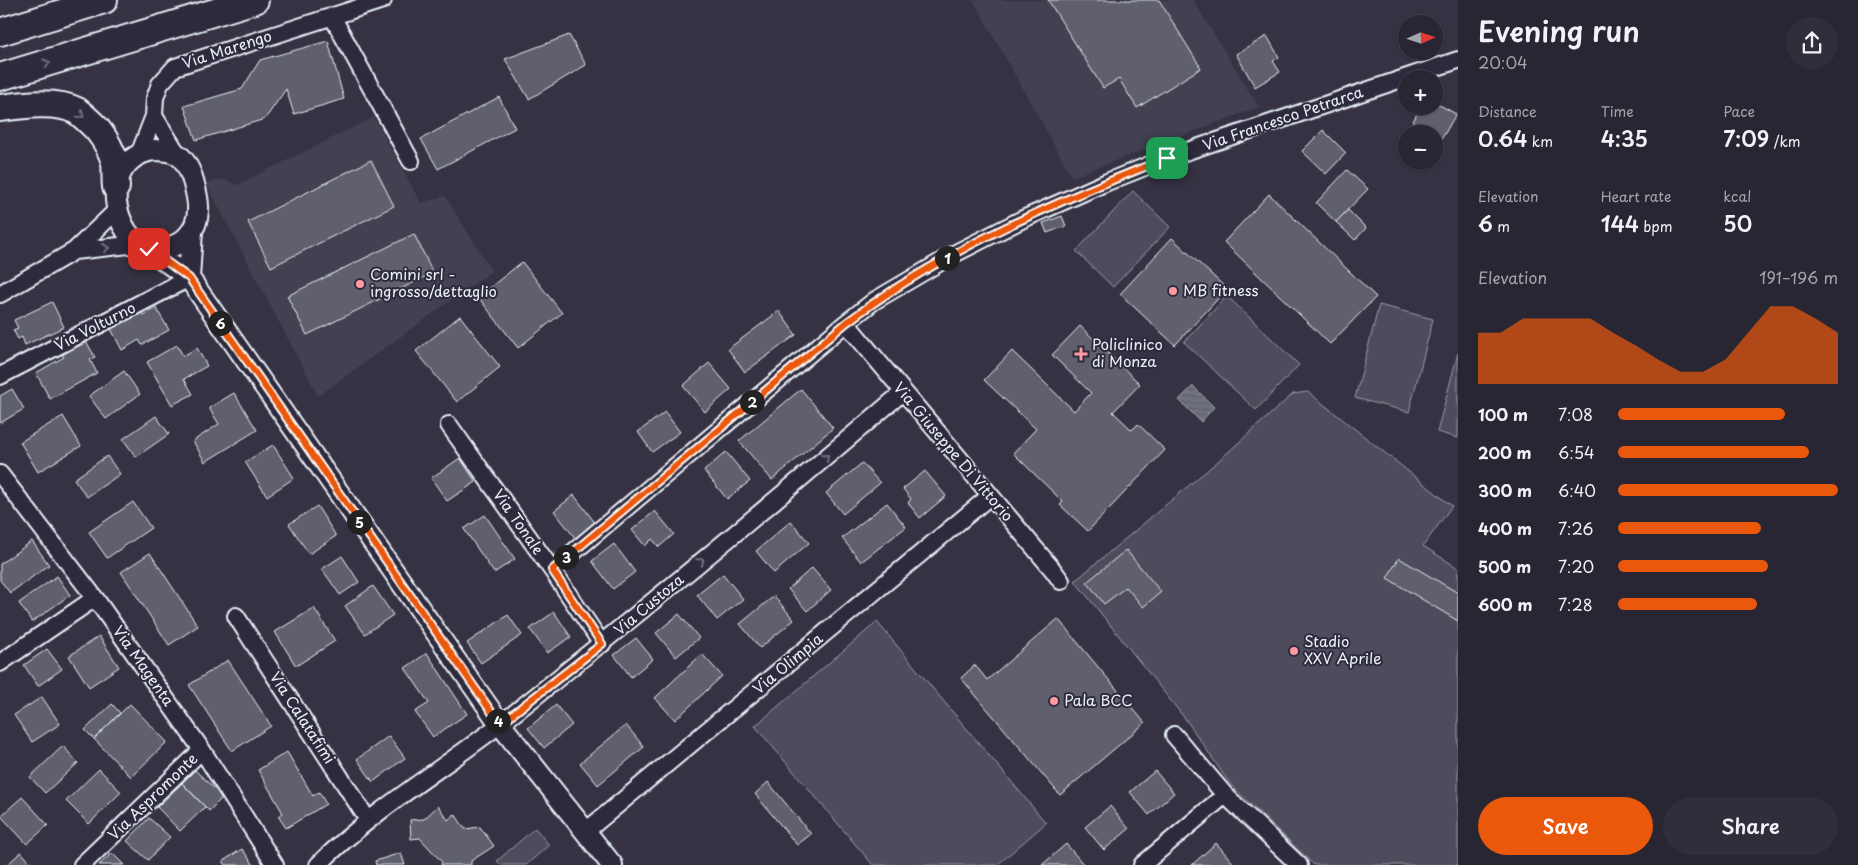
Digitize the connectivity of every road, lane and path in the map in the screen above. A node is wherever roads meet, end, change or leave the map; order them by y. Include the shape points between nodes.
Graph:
1 (104, 0) edge
2 (255, 0) edge
3 (383, 0) edge
4 (332, 16) junction
5 (0, 32) edge
6 (1458, 60) edge
7 (0, 76) edge
8 (0, 108) edge
9 (154, 116) junction
10 (140, 152) junction
11 (178, 153) junction
12 (411, 161) dead end
13 (117, 198) junction
14 (192, 231) junction
15 (144, 247) junction
16 (74, 251) junction
17 (189, 278) junction
18 (0, 294) edge
19 (846, 323) junction
20 (0, 376) edge
21 (903, 392) junction
22 (449, 425) dead end
23 (0, 474) edge
24 (990, 496) junction
25 (552, 570) junction
26 (1061, 581) dead end
27 (94, 598) junction
28 (236, 616) dead end
29 (602, 644) junction
30 (0, 663) edge
31 (500, 724) junction
32 (1174, 735) dead end
33 (202, 750) junction
34 (1225, 795) junction
35 (368, 820) junction
36 (586, 831) junction
37 (82, 865) edge
38 (275, 865) edge
39 (318, 865) edge
40 (612, 865) edge
41 (1142, 865) edge
42 (1299, 865) edge

1 - 5 highway
7 -> 2 highway
3 - 4 street, Via Marengo
4 - 9 street, Via Marengo via 174,67 160,84
4 - 12 street
6 - 19 street, Via Francesco Petrarca via 1167,158 1106,182 954,254 874,302
8 -> 13 highway via 26,104 58,106 76,111 90,121 103,136 115,164
9 - 10 street, Via Marengo
9 - 11 street
10 - 11 street via 167,150
10 - 13 street via 128,161 121,172
11 - 14 street via 188,164 198,195 198,212
13 - 15 street via 129,235
13 - 16 street
14 - 15 street via 179,243 164,250
14 - 17 street
16 -> 15 street
15 - 17 street
16 - 18 street
17 - 20 street, Via Volturno
17 - 31 street
19 - 21 street, Via Giuseppe Di Vittorio
19 - 25 street, Via Francesco Petrarca
21 - 24 street, Via Giuseppe Di Vittorio
29 -> 21 street, Via Custoza
22 - 25 street, Via Tonale
23 - 27 street, Via Magenta
24 - 26 street, Via Giuseppe Di Vittorio
24 - 36 street, Via Olimpia
25 - 29 street, Via Tonale
27 - 30 street
27 - 33 street, Via Magenta
28 - 35 street, Via Calatafimi
29 - 31 street, Via Custoza
31 - 35 street, Via Custoza
31 - 36 street
32 - 34 street
33 - 37 street, Via Aspromonte
33 - 38 street, Via Magenta
34 - 41 street
34 - 42 street
35 - 39 street, Via Custoza
36 - 40 street

